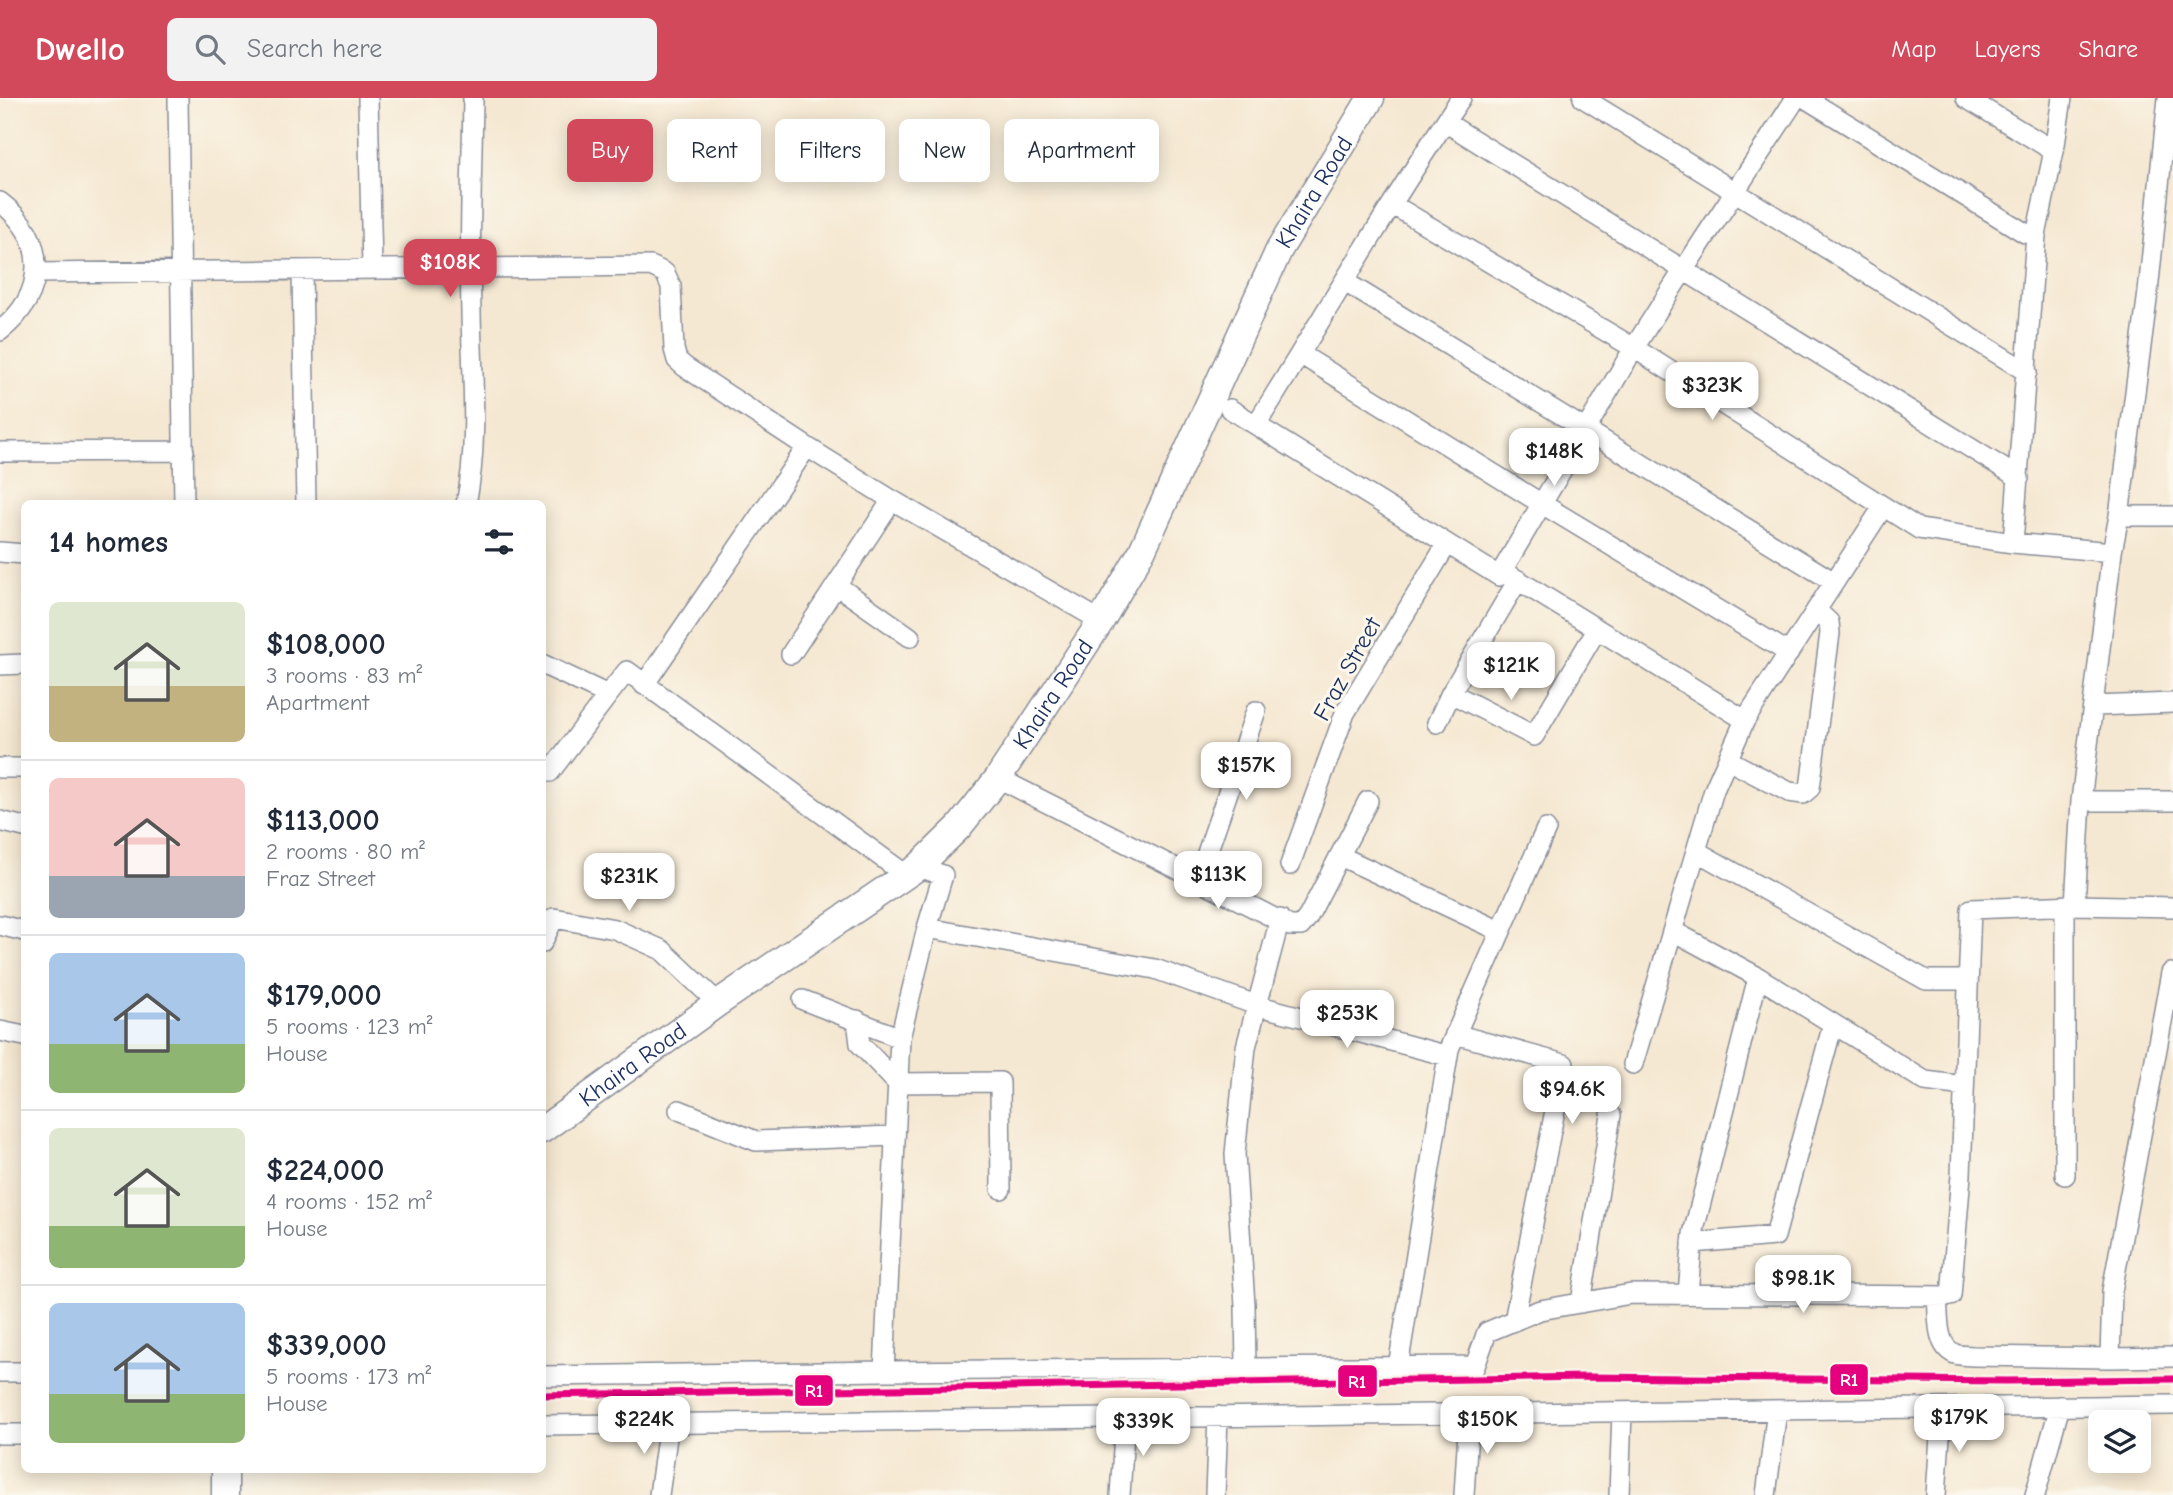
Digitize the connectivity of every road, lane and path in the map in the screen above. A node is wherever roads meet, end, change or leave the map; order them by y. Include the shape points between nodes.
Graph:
1 (178, 98) edge
2 (368, 98) edge
3 (473, 98) edge
4 (1371, 98) edge
5 (1461, 98) edge
6 (1583, 98) edge
7 (1796, 98) edge
8 (1805, 98) edge
9 (1966, 98) edge
10 (2062, 98) edge
11 (2168, 98) edge
12 (1445, 122) junction
13 (2054, 151) junction
14 (1735, 193) junction
15 (0, 202) edge
16 (1393, 205) junction
17 (2036, 235) junction
18 (372, 268) junction
19 (470, 269) junction
20 (1683, 269) junction
21 (302, 270) junction
22 (180, 272) junction
23 (36, 273) junction
24 (1345, 282) junction
25 (0, 331) edge
26 (1634, 348) junction
27 (1300, 354) junction
28 (2027, 372) junction
29 (1230, 410) dead end
30 (1256, 425) junction
31 (1585, 430) junction
32 (807, 447) junction
33 (184, 451) junction
34 (0, 452) edge
35 (2019, 478) junction
36 (184, 500) edge
37 (306, 500) edge
38 (467, 500) edge
39 (892, 500) junction
40 (1542, 504) junction
41 (1883, 507) junction
42 (2119, 516) junction
43 (2173, 516) edge
44 (2013, 543) junction
45 (1447, 544) junction
46 (0, 552) edge
47 (2112, 552) junction
48 (21, 554) edge
49 (1511, 575) junction
50 (1834, 582) junction
51 (836, 585) junction
52 (1816, 610) junction
53 (1101, 621) junction
54 (1597, 629) junction
55 (910, 637) dead end
56 (1788, 653) junction
57 (791, 654) dead end
58 (21, 664) edge
59 (0, 665) edge
60 (546, 666) edge
61 (644, 685) junction
62 (1451, 693) junction
63 (608, 695) junction
64 (2173, 703) edge
65 (2094, 706) junction
66 (1256, 711) dead end
67 (1745, 720) junction
68 (1437, 723) dead end
69 (1728, 760) junction
70 (0, 768) edge
71 (21, 768) edge
72 (546, 770) edge
73 (998, 778) junction
74 (1368, 801) dead end
75 (2081, 801) junction
76 (2173, 801) edge
77 (0, 821) edge
78 (21, 826) edge
79 (1546, 829) dead end
80 (1696, 851) junction
81 (1340, 856) junction
82 (1290, 865) dead end
83 (912, 871) junction
84 (1198, 879) junction
85 (2070, 905) junction
86 (2173, 907) edge
87 (548, 915) edge
88 (1280, 919) junction
89 (0, 925) edge
90 (927, 928) junction
91 (21, 930) edge
92 (1500, 931) junction
93 (1673, 931) junction
94 (2171, 973) dead end
95 (1758, 977) junction
96 (1968, 979) junction
97 (803, 1000) dead end
98 (718, 1003) junction
99 (1256, 1005) junction
100 (856, 1020) junction
101 (1833, 1024) junction
102 (0, 1031) edge
103 (1455, 1034) junction
104 (21, 1036) edge
105 (900, 1038) junction
106 (1448, 1056) junction
107 (1633, 1064) dead end
108 (897, 1083) junction
109 (1964, 1086) junction
110 (679, 1110) dead end
111 (1611, 1115) dead end
112 (546, 1126) edge
113 (895, 1136) junction
114 (2065, 1175) dead end
115 (1001, 1189) dead end
116 (1692, 1242) junction
117 (1688, 1294) junction
118 (1937, 1296) junction
119 (1581, 1303) junction
120 (1514, 1321) junction
121 (2173, 1357) edge
122 (2110, 1358) junction
123 (1398, 1367) junction
124 (1246, 1368) junction
125 (884, 1371) junction
126 (0, 1372) edge
127 (21, 1372) edge
128 (546, 1376) edge
129 (2173, 1405) edge
130 (2060, 1406) junction
131 (1942, 1408) junction
132 (1777, 1410) junction
133 (1622, 1412) junction
134 (1469, 1414) junction
135 (1219, 1416) junction
136 (1125, 1418) junction
137 (668, 1423) junction
138 (546, 1425) edge
139 (0, 1434) edge
140 (21, 1434) edge
141 (226, 1473) edge
142 (225, 1495) edge
143 (659, 1495) edge
144 (1120, 1495) edge
145 (1215, 1495) edge
146 (1464, 1495) edge
147 (1619, 1495) edge
148 (1766, 1495) edge
149 (1936, 1495) edge
150 (2035, 1495) edge

1 - 22 street
2 - 18 street
3 - 19 street
4 - 53 street, Khaira Road via 1279,250 1142,551
5 - 12 street
6 - 14 street
7 - 14 street
8 - 17 street via 2025,233
9 - 13 street
10 - 13 street
11 - 42 street
12 - 16 street
12 - 20 street
13 - 17 street
14 - 20 street
14 - 28 street
15 - 23 street via 27,230
16 - 24 street
16 - 26 street
17 - 28 street
18 - 19 street
18 - 21 street
19 - 32 street via 651,266 665,273 671,286 677,360
19 - 38 street via 473,437
20 - 26 street
20 - 35 street
21 - 22 street
21 - 37 street
22 - 23 street
22 - 33 street
23 - 25 street via 30,298
24 - 27 street
24 - 31 street
26 - 31 street
26 - 41 street
27 - 30 street
27 - 40 street
28 - 35 street
29 - 30 street
30 - 45 street
31 - 40 street
31 - 50 street
32 - 39 street
32 - 61 street
33 - 34 street
33 - 36 street
35 - 44 street
39 - 51 street
39 - 53 street
40 - 49 street
40 - 56 street
41 - 44 street via 1919,529
41 - 50 street
42 - 43 street
42 - 47 street
44 - 47 street
45 - 49 street via 1499,576
45 - 82 street, Fraz Street via 1345,713
46 - 48 street
47 - 65 street
49 - 54 street
49 - 62 street
50 - 52 street
51 - 55 street
51 - 57 street
52 - 56 street
52 - 69 street via 1829,622 1830,633 1810,788 1803,794 1789,792
53 - 73 street, Khaira Road
54 - 62 street via 1534,736
54 - 67 street
56 - 67 street
58 - 59 street
60 - 63 street
61 - 63 street via 627,671
61 - 83 street
62 - 68 street
63 - 72 street via 550,772
64 - 65 street
65 - 75 street
66 - 84 street
67 - 69 street
69 - 80 street
70 - 71 street
73 - 83 street, Khaira Road via 959,827
73 - 84 street
74 - 81 street
75 - 76 street
75 - 85 street
77 - 78 street
79 - 92 street
80 - 93 street
80 - 96 street via 1926,979
81 - 88 street via 1301,926
81 - 92 street
83 - 90 street via 943,875
83 - 98 street, Khaira Road
84 - 88 street
85 - 86 street
85 - 96 street via 1971,909
85 - 114 street
87 - 98 street via 615,929 662,950
88 - 99 street
89 - 91 street
90 - 99 street via 1154,969
90 - 105 street
92 - 103 street
93 - 95 street
93 - 107 street
94 - 122 street via 2112,1291
95 - 101 street
95 - 116 street
96 - 109 street
97 - 100 street
98 - 112 street, Khaira Road
99 - 106 street
99 - 124 street via 1246,1047 1235,1154
100 - 105 street
100 - 108 street via 860,1044
101 - 109 street via 1925,1081
101 - 116 street via 1775,1237
102 - 104 street
103 - 106 street
103 - 120 street via 1564,1064
105 - 108 street
106 - 123 street
108 - 113 street
108 - 115 street via 1000,1082
109 - 118 street via 1951,1296
110 - 113 street via 756,1141
111 - 119 street
113 - 125 street
116 - 117 street
117 - 118 street
117 - 119 street via 1631,1294
118 - 122 street via 1940,1335 1954,1353
119 - 120 street via 1540,1310
120 - 123 street via 1488,1332 1475,1366
121 - 122 street
123 - 124 street
124 - 125 street
125 - 128 street
126 - 127 street
129 - 130 street
130 - 131 street
130 - 150 street
131 - 132 street
131 - 149 street
132 - 133 street
132 - 148 street
133 - 134 street
133 - 147 street
134 - 135 street
134 - 146 street
135 - 136 street
135 - 145 street
136 - 137 street
136 - 144 street
137 - 138 street
137 - 143 street
139 - 140 street
141 - 142 street

